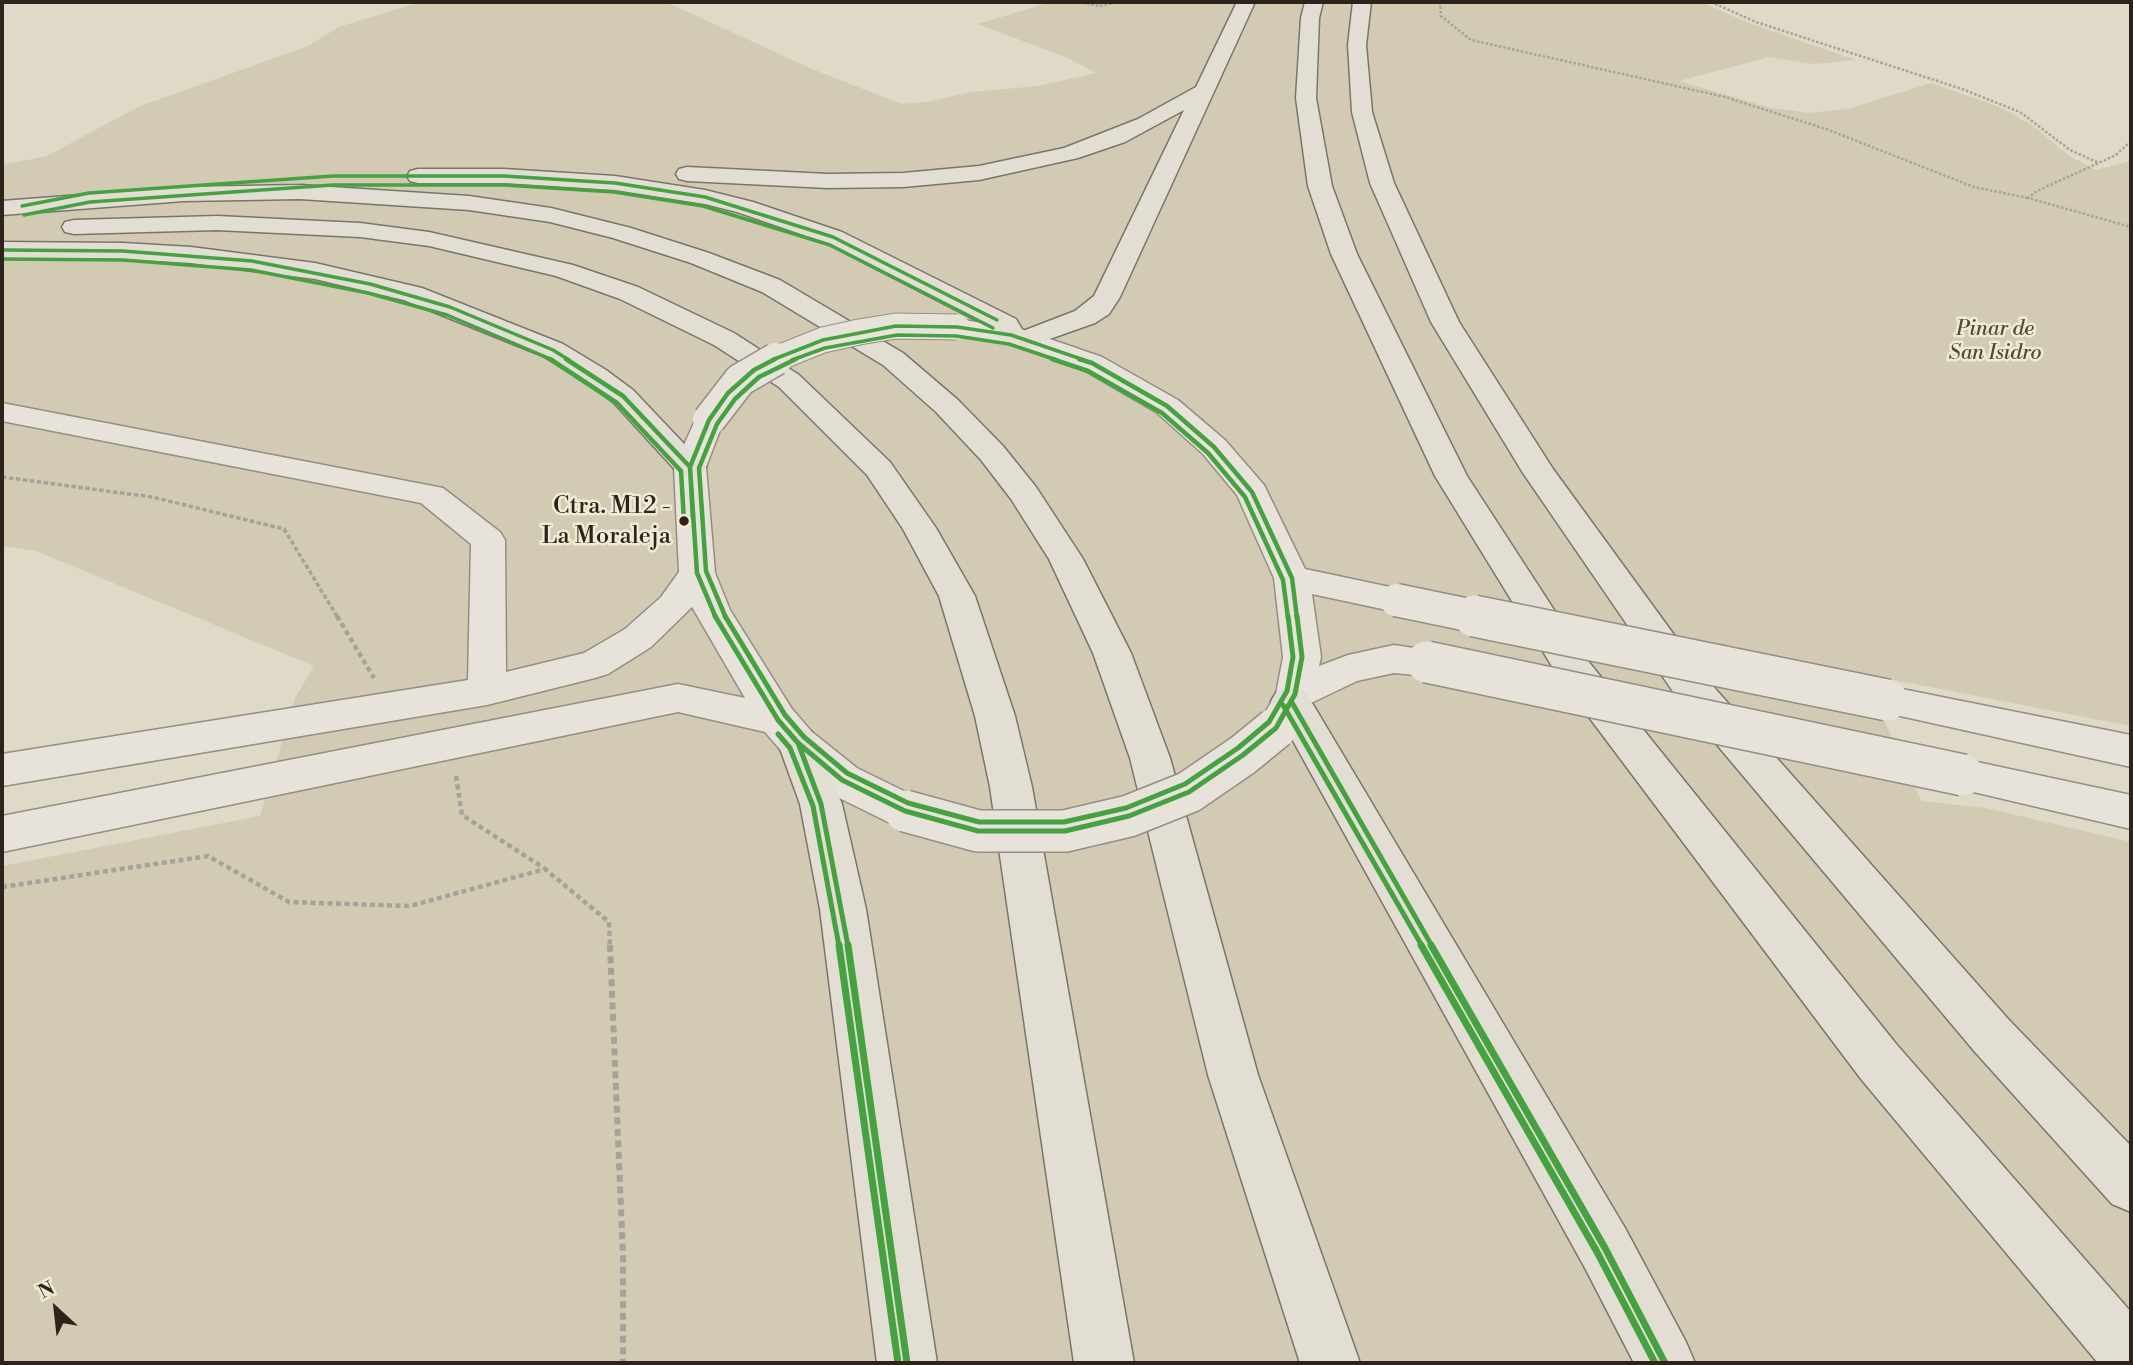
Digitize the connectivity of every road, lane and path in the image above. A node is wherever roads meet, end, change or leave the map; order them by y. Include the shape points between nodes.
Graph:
1 (1078, 2) edge
2 (1119, 2) edge
3 (1246, 2) edge
4 (1314, 2) edge
5 (1362, 2) edge
6 (1440, 2) edge
7 (1711, 2) edge
8 (1203, 91) junction
9 (2131, 141) edge
10 (2099, 163) junction
11 (333, 176) junction
12 (2028, 198) junction
13 (41, 204) junction
14 (2, 208) edge
15 (2131, 227) edge
16 (2, 233) edge
17 (2, 250) edge
18 (1019, 337) junction
19 (2, 412) edge
20 (690, 467) junction
21 (2, 477) edge
22 (698, 573) junction
23 (1292, 578) junction
24 (1690, 686) junction
25 (487, 691) junction
26 (391, 705) junction
27 (1287, 708) junction
28 (788, 732) junction
29 (452, 744) junction
30 (2131, 751) edge
31 (2, 771) edge
32 (2131, 812) edge
33 (2, 834) edge
34 (545, 869) junction
35 (2, 887) edge
36 (2131, 1146) edge
37 (2131, 1185) edge
38 (2131, 1357) edge
39 (624, 1363) edge
40 (907, 1363) edge
41 (1104, 1363) edge
42 (1330, 1363) edge
43 (1665, 1363) edge

1 - 2 path via 1100,6
3 - 8 highway
4 - 38 highway via 1306,97 1320,186 1344,254 1451,476 1597,699 1880,1062
5 - 24 highway via 1356,45 1362,112 1382,183 1445,322 1539,473
6 - 12 path via 1441,16 1471,40 1725,97 1826,129 1973,187
7 - 10 path via 1756,22 2020,112 2070,149
8 - 11 highway via 1146,124 1096,145 1010,167 926,178 783,180 551,168
8 - 18 highway via 1099,308 1062,328
9 - 10 path
10 - 12 path
11 - 13 highway via 89,193
11 - 18 highway via 503,176 705,197 833,237 1006,325
12 - 15 path
13 - 14 highway
13 - 42 highway via 184,194 311,192 469,203 551,215 674,249 771,286 893,359 947,406 1024,494 1066,559 1112,653 1150,758 1233,1075
16 - 41 highway via 136,224 306,226 429,239 564,270 629,293 724,339 789,381 855,444 893,489 957,596 995,716 1012,787
17 - 20 highway via 191,255 315,271 412,294 553,350 596,376 623,396
18 - 20 street, bridge via 957,327 896,326 823,340 786,353 740,380 709,420
18 - 23 street via 1092,363 1167,406 1214,447 1252,492
19 - 25 street via 431,495 488,540
20 - 22 street
21 - 26 path via 152,497 284,529
22 - 25 street via 674,606 638,638 595,664
22 - 28 street via 712,611
23 - 27 street via 1302,657
23 - 30 street, bridge
24 - 36 highway
24 - 37 highway via 1992,1036
25 - 26 street
26 - 31 street
27 - 28 street, bridge via 1243,755 1189,792 1129,816 1065,831 978,831 905,811 842,780
27 - 32 street, bridge via 1348,669 1394,659 1427,662
27 - 43 highway via 1605,1248
28 - 29 street via 678,698
28 - 40 highway via 821,804 843,909
29 - 33 street
29 - 34 path via 462,816
34 - 35 path via 410,906 289,902 208,856
34 - 39 path via 609,922

